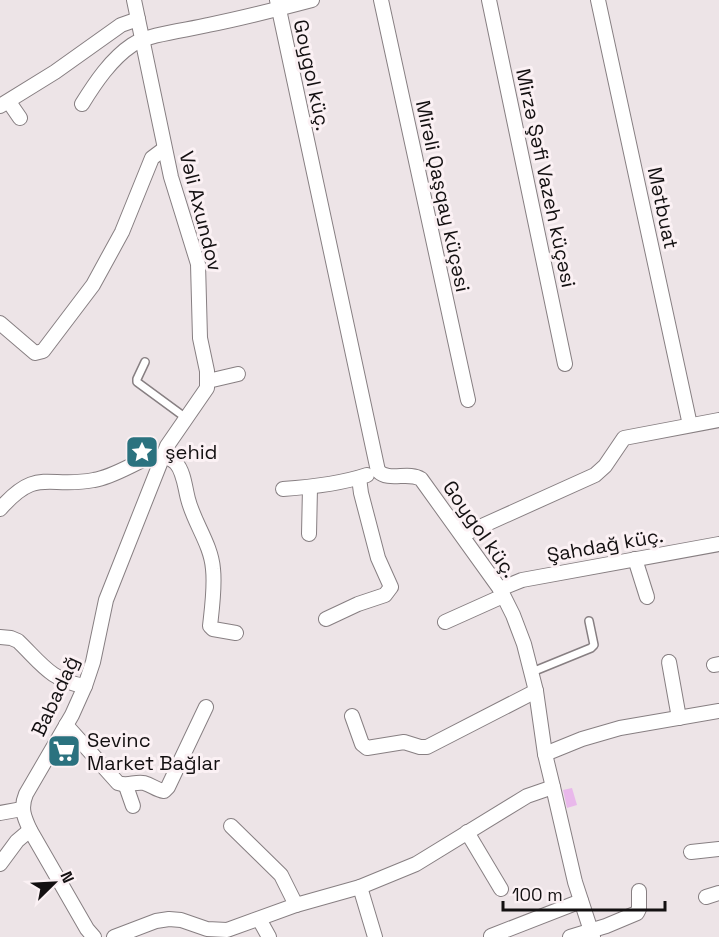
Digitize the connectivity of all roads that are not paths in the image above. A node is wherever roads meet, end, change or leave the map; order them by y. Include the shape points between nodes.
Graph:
1 (134, 0) edge
2 (312, 0) edge
3 (381, 0) edge
4 (489, 0) edge
5 (598, 0) edge
6 (278, 4) edge
7 (138, 19) junction
8 (142, 39) junction
9 (4, 104) edge
10 (82, 104) dead end
11 (21, 118) dead end
12 (164, 149) junction
13 (2, 329) edge
14 (145, 362) dead end
15 (566, 364) dead end
16 (238, 374) dead end
17 (208, 381) junction
18 (468, 400) dead end
19 (186, 418) junction
20 (719, 420) edge
21 (690, 425) junction
22 (163, 457) junction
23 (378, 471) junction
24 (359, 478) junction
25 (310, 488) junction
26 (283, 489) dead end
27 (0, 509) edge
28 (309, 534) dead end
29 (462, 535) junction
30 (719, 544) edge
31 (635, 560) junction
32 (502, 592) junction
33 (647, 597) dead end
34 (326, 619) dead end
35 (590, 621) dead end
36 (445, 622) dead end
37 (236, 633) dead end
38 (0, 637) edge
39 (669, 663) dead end
40 (532, 672) junction
41 (85, 686) junction
42 (536, 691) junction
43 (207, 706) dead end
44 (719, 711) edge
45 (352, 716) dead end
46 (678, 718) junction
47 (66, 725) junction
48 (545, 754) junction
49 (126, 786) junction
50 (553, 787) junction
51 (133, 806) dead end
52 (22, 809) junction
53 (0, 813) edge
54 (231, 826) dead end
55 (30, 830) junction
56 (467, 832) junction
57 (719, 849) edge
58 (691, 852) dead end
59 (0, 864) edge
60 (360, 887) junction
61 (501, 889) dead end
62 (639, 891) dead end
63 (581, 901) junction
64 (297, 905) junction
65 (259, 919) junction
66 (207, 933) edge
67 (592, 934) edge
68 (491, 936) edge
69 (94, 937) edge
70 (114, 937) edge
71 (269, 937) edge
72 (375, 937) edge
73 (570, 937) edge

1 - 7 street, Vəli Axundov
2 - 6 street
3 - 18 street, Mirəli Qaşqay küçəsi
4 - 15 street, Mirzə Şəfi Vazeh küçəsi
5 - 21 street, Mətbuat
6 - 8 street
6 - 23 street, Goygol küç.
7 - 8 street, Vəli Axundov
7 - 9 street via 120,25
8 - 10 street via 120,55
8 - 12 street, Vəli Axundov
9 - 11 street
12 - 13 street via 152,158 123,232 93,285 43,351 35,353
12 - 17 street, Vəli Axundov via 198,264 200,338
14 - 19 lane via 137,382
16 - 17 street
17 - 19 street via 206,392
19 - 22 street
20 - 21 street
21 - 29 street via 624,438 595,475
22 - 27 street via 150,457 94,480 38,481
22 - 37 street via 177,465 211,556 210,626
22 - 41 street, Babadağ via 106,600
23 - 24 street
23 - 29 street, Goygol küç. via 385,476 421,479
24 - 25 street
24 - 34 street via 378,558 391,587 385,595
25 - 26 street
25 - 28 street
29 - 32 street, Goygol küç.
30 - 31 street, Şahdağ küç.
31 - 32 street, Şahdağ küç. via 522,580
31 - 33 street
32 - 36 street, Şahdağ küç.
32 - 40 street, Goygol küç.
35 - 40 lane via 594,645 591,648
38 - 41 street via 18,641 56,678
39 - 46 street
40 - 42 street, Goygol küç.
41 - 47 street, Babadağ
42 - 45 street via 427,747 404,742 367,748
42 - 48 street, Goygol küç.
43 - 49 street via 166,789 161,791 142,783
44 - 46 street
46 - 48 street via 602,733
47 - 49 street via 118,783
47 - 52 street, Babadağ via 26,794
48 - 50 street, Goygol küç.
49 - 51 street
50 - 56 street via 526,796
50 - 63 street, Goygol küç.
52 - 53 street
52 - 55 street
54 - 64 street via 277,870
55 - 59 street
55 - 69 street
56 - 60 street via 416,864
56 - 61 street
57 - 58 street
60 - 64 street
60 - 72 street
62 - 67 street via 637,913
63 - 67 street, Goygol küç.
63 - 68 street
64 - 65 street
65 - 66 street
65 - 71 street
66 - 70 street via 169,919
67 - 73 street

